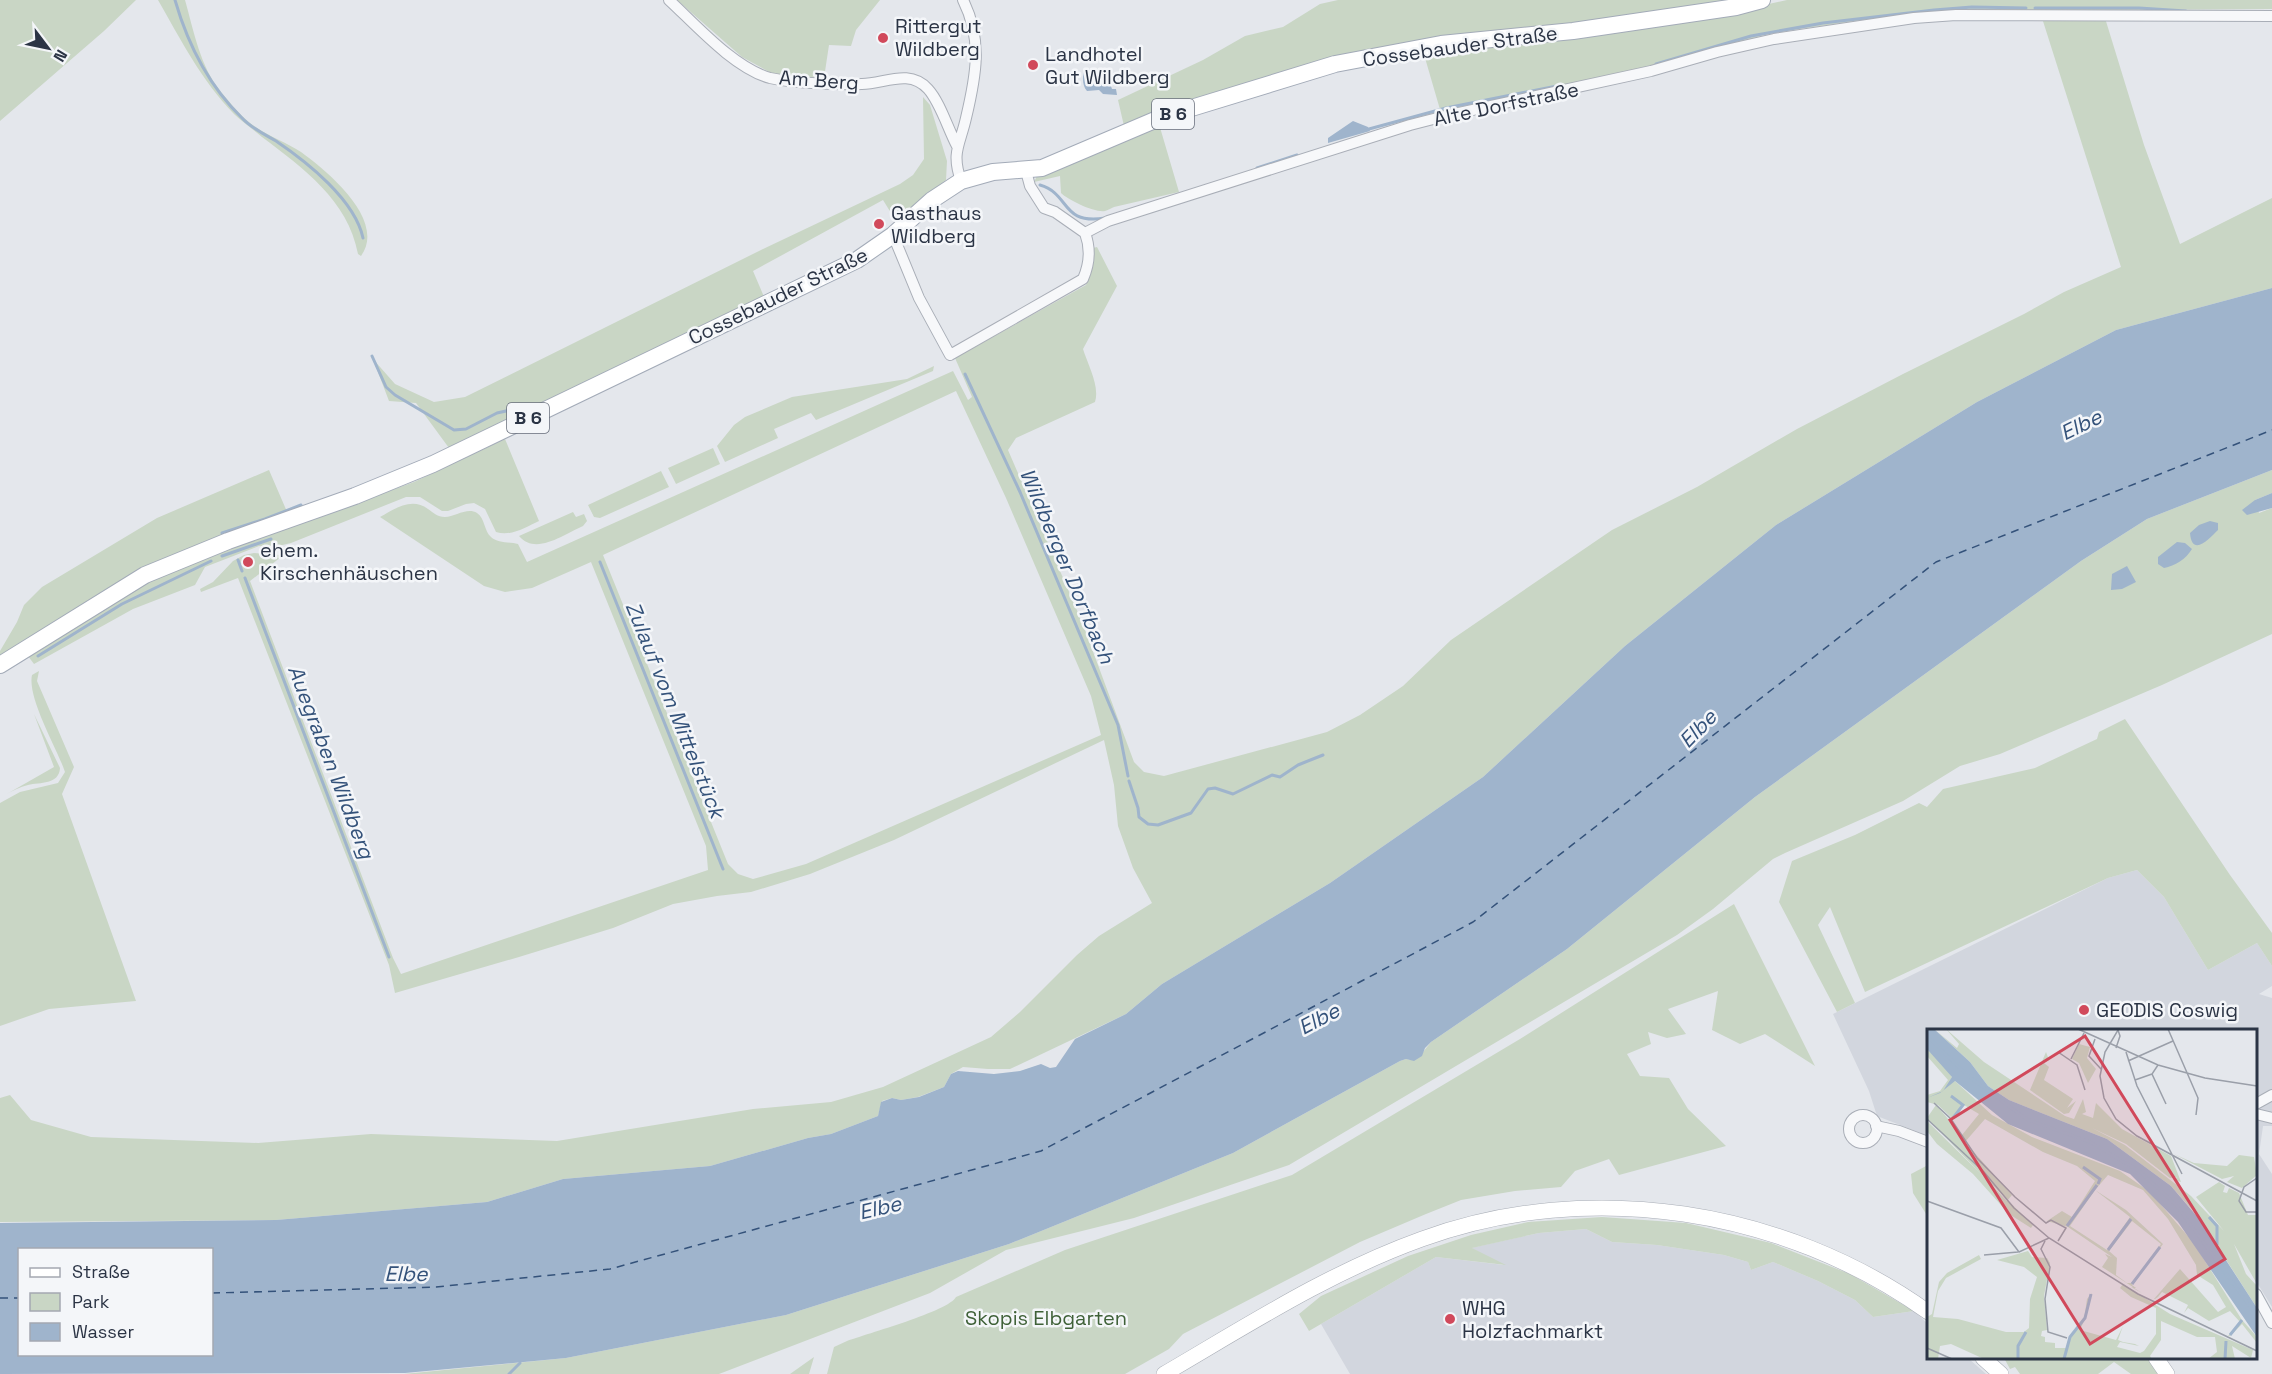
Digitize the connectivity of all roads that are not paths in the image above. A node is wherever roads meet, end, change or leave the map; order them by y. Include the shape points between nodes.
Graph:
1 (669, 0) edge
2 (963, 0) edge
3 (1762, 0) edge
4 (2272, 16) edge
5 (957, 146) junction
6 (1026, 171) junction
7 (960, 181) junction
8 (1085, 232) junction
9 (893, 235) junction
10 (0, 666) edge
11 (2272, 1095) edge
12 (2257, 1103) edge
13 (2257, 1114) edge
14 (2272, 1118) edge
15 (1876, 1126) dead end
16 (1927, 1141) edge
17 (2257, 1296) edge
18 (1927, 1311) edge
19 (2272, 1323) edge
20 (1984, 1359) edge
21 (2157, 1359) edge
22 (1164, 1374) edge
23 (2001, 1374) edge
24 (2167, 1374) edge

1 - 5 street, Am Berg via 743,65 769,78 864,85 902,78 915,81 928,89
2 - 5 street via 972,17 977,50 966,120
3 - 6 main road, Cossebauder Straße / B 6 via 1573,31 1441,44 1335,64 1162,117 1056,163
4 - 8 street, Alte Dorfstraße via 1956,15 1774,39 1410,125 1108,221
5 - 7 street
6 - 7 main road, Cossebauder Straße / B 6 via 993,172
6 - 8 street via 1044,208
7 - 9 main road, Cossebauder Straße / B 6
8 - 9 street via 1089,264 1083,279 950,355 919,298
9 - 10 main road, Cossebauder Straße / B 6 via 857,260 433,464 145,575
11 - 12 street
13 - 14 street
15 - 16 street
17 - 19 street
18 - 22 main road via 1855,1266 1798,1242 1730,1222 1659,1210 1592,1207 1520,1215 1423,1239 1306,1292
20 - 23 main road
21 - 24 main road

